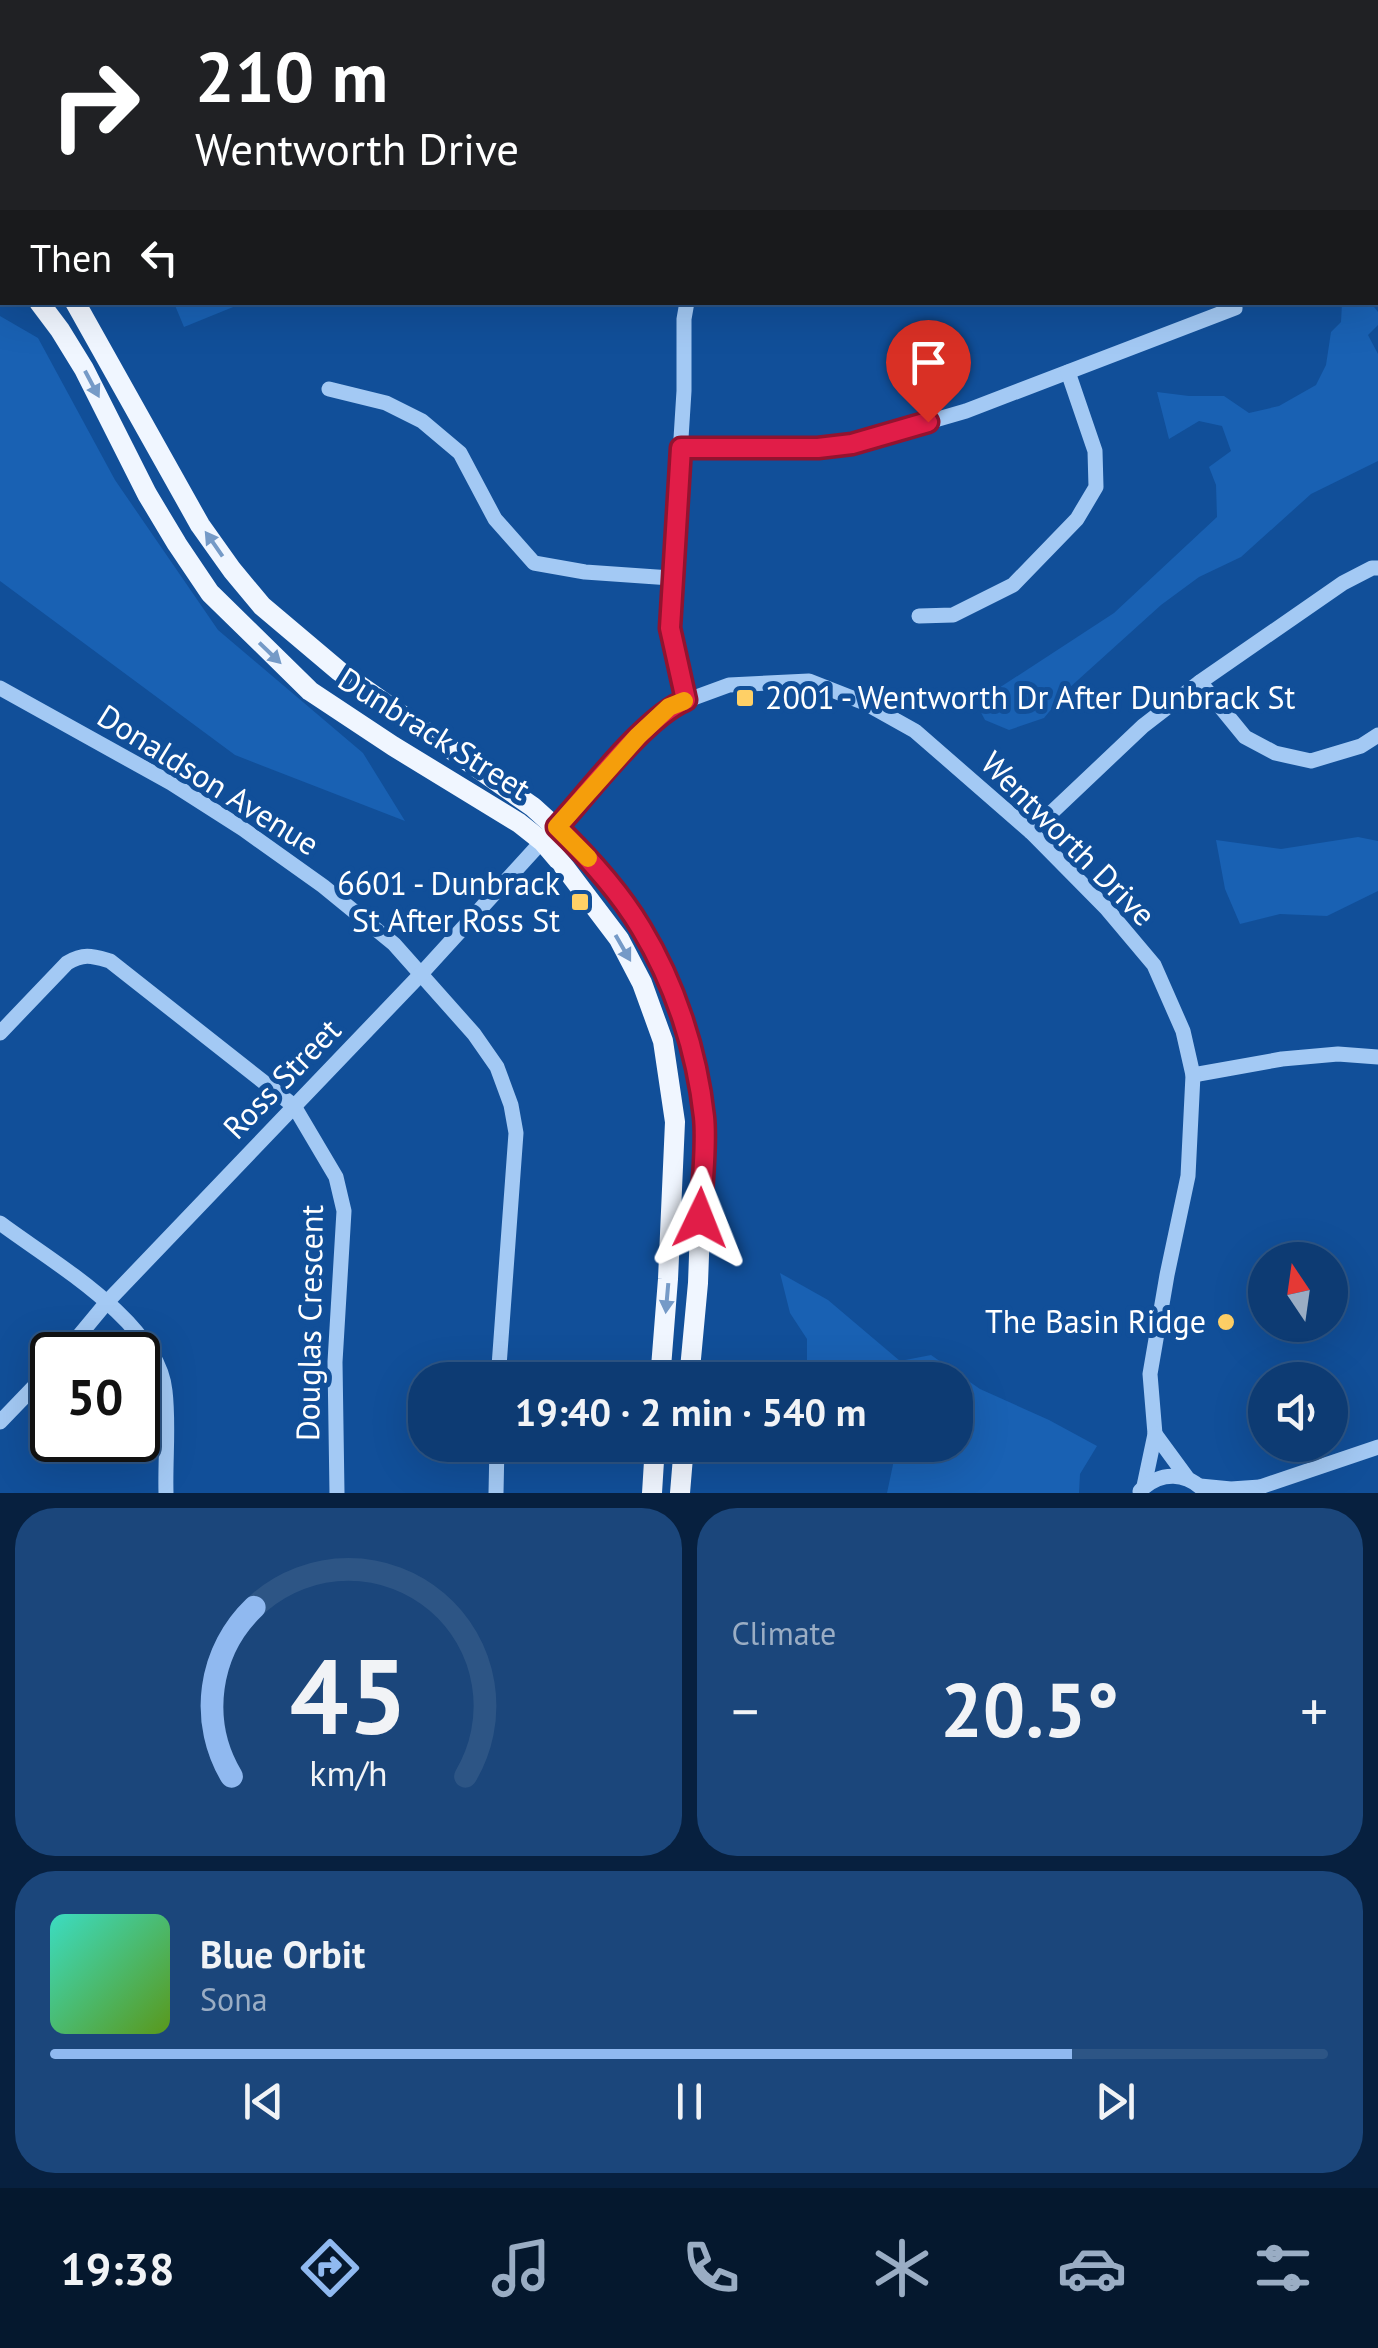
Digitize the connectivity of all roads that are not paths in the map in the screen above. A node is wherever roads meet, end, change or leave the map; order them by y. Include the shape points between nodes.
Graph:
1 (41, 305) edge
2 (76, 305) edge
3 (686, 305) edge
4 (1235, 305) edge
5 (1068, 372) junction
6 (329, 389) dead end
7 (681, 448) junction
8 (1378, 568) edge
9 (671, 578) junction
10 (920, 616) dead end
11 (1200, 682) junction
12 (0, 688) edge
13 (686, 700) junction
14 (1378, 735) edge
15 (1031, 832) junction
16 (550, 834) junction
17 (420, 974) junction
18 (0, 1033) edge
19 (1378, 1058) edge
20 (1193, 1075) junction
21 (294, 1106) junction
22 (0, 1223) edge
23 (107, 1302) junction
24 (82, 1332) edge
25 (499, 1362) edge
26 (661, 1362) edge
27 (691, 1362) edge
28 (30, 1391) edge
29 (0, 1422) edge
30 (1154, 1434) junction
31 (1378, 1447) edge
32 (497, 1462) edge
33 (654, 1462) edge
34 (683, 1462) edge
35 (1198, 1486) edge
36 (1141, 1490) edge
37 (1255, 1490) edge
38 (166, 1493) edge
39 (337, 1493) edge
40 (496, 1493) edge
41 (652, 1493) edge
42 (680, 1493) edge

1 -> 16 main road, Dunbrack Street via 210,593 310,691 519,823
16 -> 2 main road, Dunbrack Street via 534,806 338,671 262,606 200,525
3 - 7 street
4 - 5 street
5 - 7 street via 852,444
5 - 10 street via 1096,451 1096,487 1077,519 1013,585 953,615
6 - 9 street via 386,403 422,421 460,453 495,520 534,564
7 - 9 street
8 - 11 street via 1343,584
9 - 13 street via 670,628
11 - 14 street via 1245,737 1275,754 1311,761
11 - 15 street via 1142,726
12 - 17 street, Donaldson Avenue via 172,782 243,829 380,932
13 - 15 street, Wentworth Drive via 729,685 810,681 915,731
13 - 16 street, Wentworth Drive via 638,736
15 - 20 street, Wentworth Drive via 1154,965 1184,1031
16 - 17 street, Ross Street
16 -> 26 main road, Dunbrack Street via 566,868 619,939 664,1041 675,1122
16 - 27 main road, Dunbrack Street via 588,857 640,926 688,1033 704,1120
17 - 21 street, Ross Street
17 - 25 street via 474,1034 511,1105 516,1134
18 - 21 street via 67,963 90,956 110,961
19 - 20 street via 1338,1054
20 - 30 street, Wentworth Drive via 1188,1176 1150,1374
21 - 23 street, Ross Street
21 - 39 street, Douglas Crescent via 336,1177 344,1211 335,1362
22 - 23 street
23 - 24 street, Ross Street
23 - 38 street via 158,1364 166,1390
28 - 29 street
30 - 35 street
30 - 36 street, Wentworth Drive
31 - 37 street
32 - 40 street
33 - 41 main road
34 - 42 main road
35 - 36 street via 1165,1476
35 - 37 street

